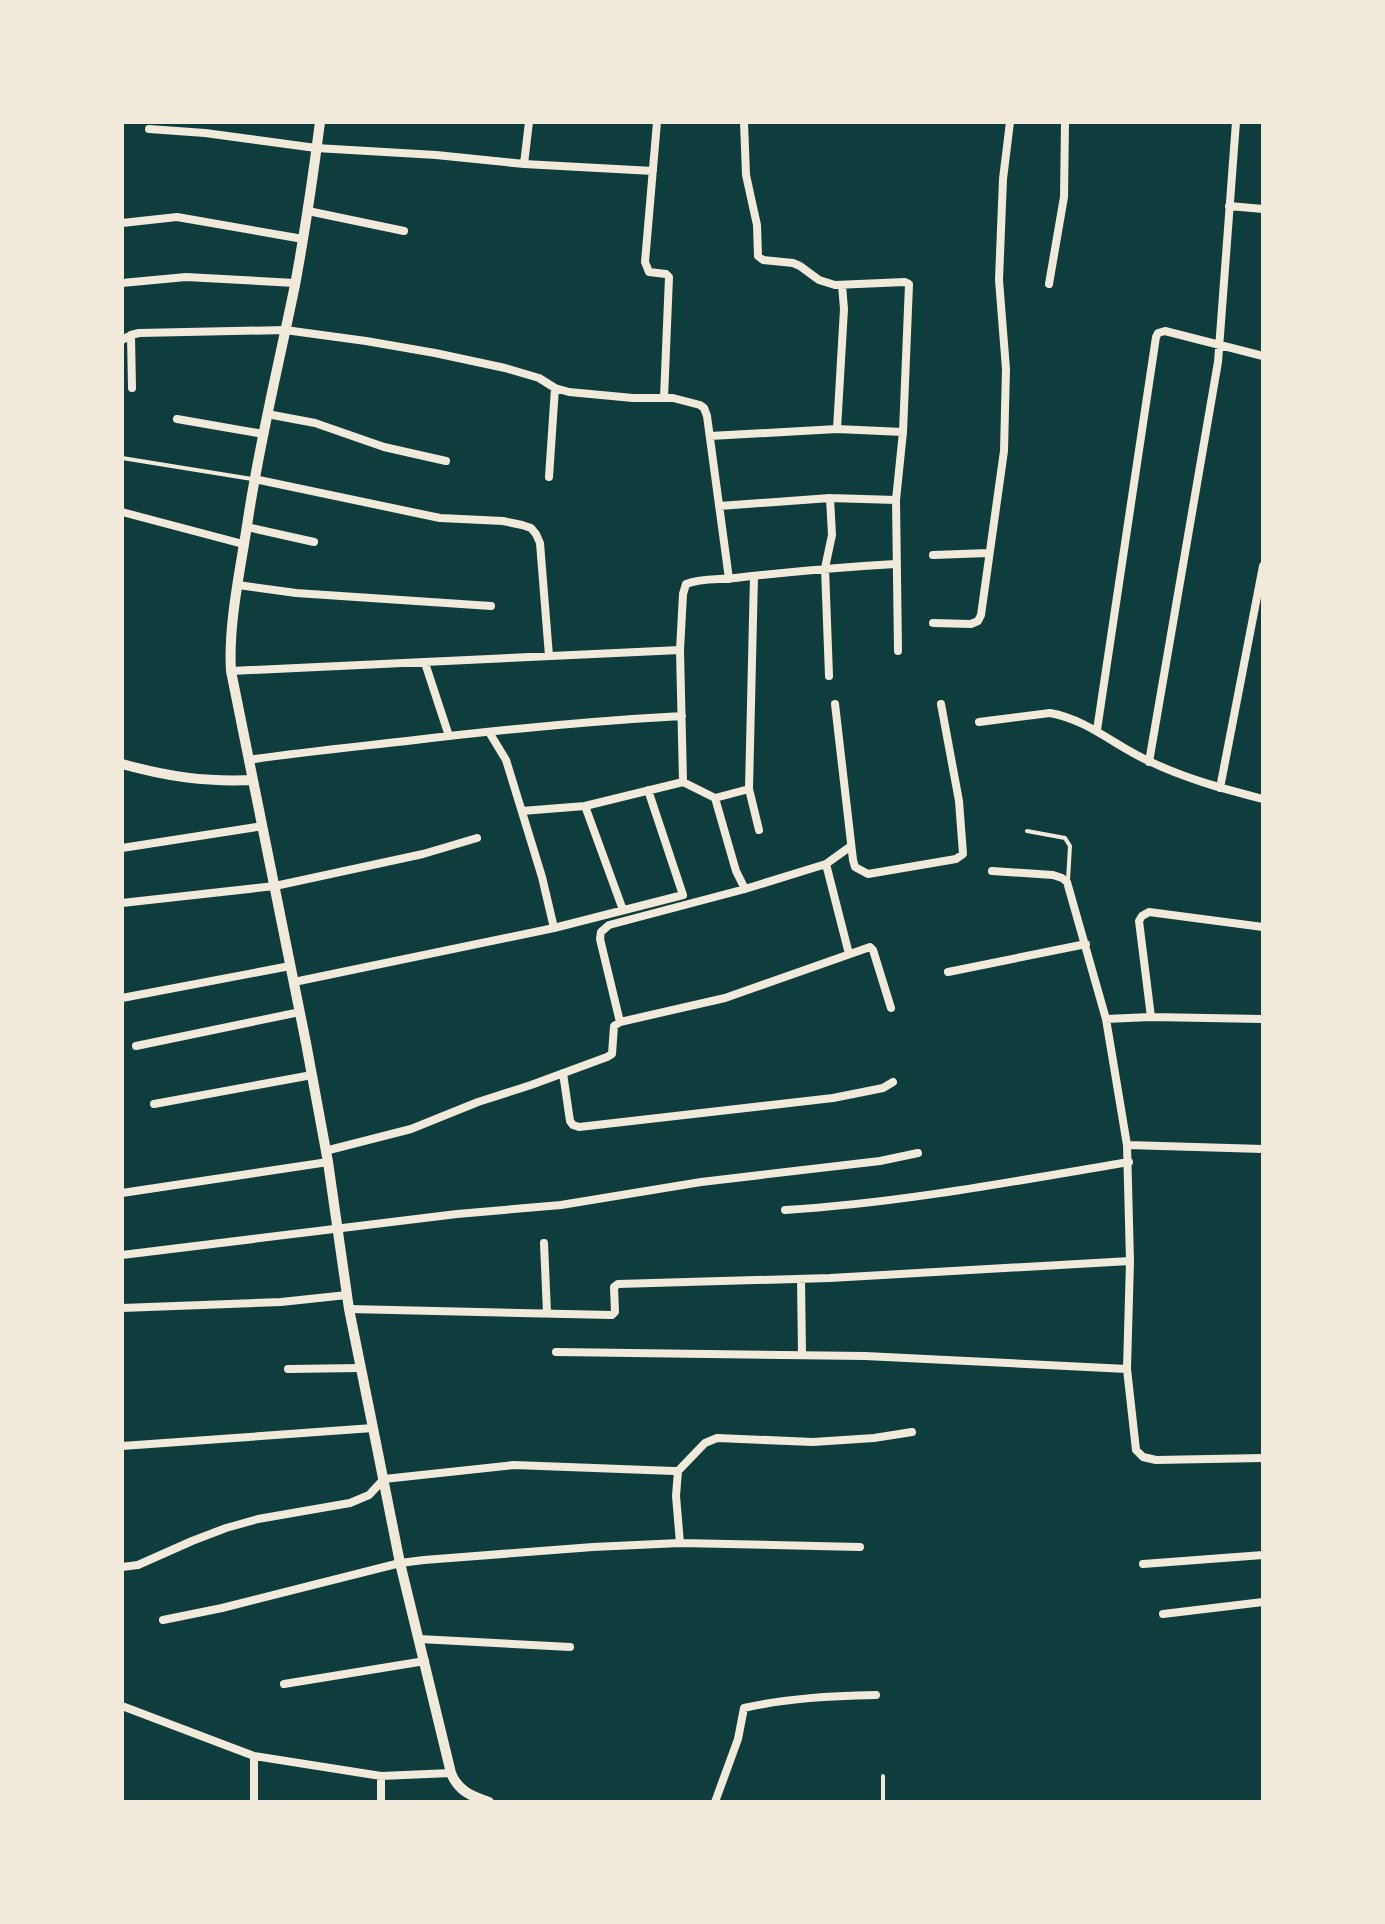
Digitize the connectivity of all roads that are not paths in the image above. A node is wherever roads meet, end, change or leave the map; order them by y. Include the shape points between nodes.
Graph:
1 (320, 122) edge
2 (529, 122) edge
3 (657, 122) edge
4 (744, 122) edge
5 (1010, 122) edge
6 (1065, 122) edge
7 (1236, 122) edge
8 (149, 129) dead end
9 (316, 148) junction
10 (524, 164) junction
11 (653, 171) junction
12 (1229, 206) junction
13 (1263, 209) edge
14 (308, 211) junction
15 (122, 223) edge
16 (404, 231) dead end
17 (303, 239) junction
18 (122, 283) edge
19 (295, 283) junction
20 (1049, 284) dead end
21 (842, 285) junction
22 (285, 330) junction
23 (131, 335) junction
24 (122, 340) edge
25 (1219, 344) junction
26 (1263, 356) edge
27 (132, 388) dead end
28 (555, 388) junction
29 (664, 398) junction
30 (267, 414) junction
31 (177, 419) dead end
32 (837, 429) junction
33 (903, 432) junction
34 (263, 434) junction
35 (710, 436) junction
36 (122, 458) edge
37 (446, 461) dead end
38 (549, 477) dead end
39 (254, 479) junction
40 (830, 498) junction
41 (896, 500) junction
42 (719, 506) junction
43 (122, 512) edge
44 (247, 527) junction
45 (314, 542) dead end
46 (243, 544) junction
47 (988, 553) junction
48 (933, 555) dead end
49 (895, 564) junction
50 (1263, 566) edge
51 (825, 568) junction
52 (754, 576) junction
53 (729, 579) junction
54 (238, 585) junction
55 (491, 606) dead end
56 (933, 623) dead end
57 (680, 650) junction
58 (898, 651) dead end
59 (549, 656) junction
60 (425, 663) junction
61 (231, 671) junction
62 (829, 676) dead end
63 (835, 704) dead end
64 (941, 704) dead end
65 (682, 716) junction
66 (979, 722) dead end
67 (1097, 730) junction
68 (489, 732) junction
69 (449, 736) junction
70 (248, 760) junction
71 (1149, 762) junction
72 (122, 764) edge
73 (253, 780) junction
74 (683, 782) junction
75 (1220, 788) junction
76 (749, 789) junction
77 (648, 790) junction
78 (715, 798) junction
79 (1263, 799) edge
80 (585, 806) junction
81 (522, 811) junction
82 (263, 826) junction
83 (759, 830) dead end
84 (1027, 831) dead end
85 (477, 838) dead end
86 (851, 846) junction
87 (122, 848) edge
88 (826, 864) junction
89 (992, 871) dead end
90 (1067, 882) junction
91 (275, 886) junction
92 (745, 889) junction
93 (122, 903) edge
94 (623, 910) junction
95 (1263, 927) edge
96 (554, 928) junction
97 (1086, 944) junction
98 (849, 954) junction
99 (290, 966) junction
100 (948, 972) dead end
101 (294, 982) junction
102 (122, 998) edge
103 (891, 1008) dead end
104 (300, 1012) junction
105 (1151, 1017) junction
106 (1106, 1019) junction
107 (1263, 1019) edge
108 (620, 1022) junction
109 (136, 1046) dead end
110 (563, 1073) junction
111 (312, 1075) junction
112 (893, 1082) dead end
113 (154, 1104) dead end
114 (1127, 1145) junction
115 (1263, 1149) edge
116 (325, 1151) junction
117 (918, 1153) dead end
118 (328, 1162) junction
119 (1129, 1162) junction
120 (122, 1193) edge
121 (785, 1210) dead end
122 (337, 1227) junction
123 (544, 1243) dead end
124 (122, 1255) edge
125 (1130, 1261) junction
126 (801, 1279) junction
127 (347, 1295) junction
128 (122, 1308) edge
129 (349, 1309) junction
130 (547, 1313) junction
131 (556, 1352) dead end
132 (802, 1355) junction
133 (361, 1368) junction
134 (288, 1369) dead end
135 (1127, 1369) junction
136 (373, 1428) junction
137 (912, 1432) dead end
138 (122, 1446) edge
139 (1263, 1458) edge
140 (678, 1471) junction
141 (384, 1479) junction
142 (680, 1543) junction
143 (860, 1547) dead end
144 (1263, 1555) edge
145 (400, 1563) junction
146 (1143, 1564) dead end
147 (122, 1567) edge
148 (1263, 1602) edge
149 (1163, 1614) dead end
150 (163, 1620) dead end
151 (419, 1639) junction
152 (570, 1647) dead end
153 (425, 1661) junction
154 (284, 1684) dead end
155 (876, 1695) dead end
156 (122, 1706) edge
157 (254, 1756) junction
158 (451, 1773) junction
159 (381, 1776) junction
160 (883, 1776) dead end
161 (254, 1802) edge
162 (381, 1802) edge
163 (489, 1802) edge
164 (715, 1802) edge
165 (883, 1802) edge

1 - 9 street
2 - 10 street
3 - 11 street
4 - 21 street via 758,256 793,263 819,280
5 - 47 street via 999,280 1006,369 1004,451
6 - 20 street via 1064,197
7 - 12 street
8 - 9 street
9 - 10 street
9 - 14 street
10 - 11 street
11 - 29 street via 645,262 649,272 669,277
12 - 13 street
12 - 25 street
14 - 16 street
14 - 17 street
15 - 17 street via 177,217
17 - 19 street
18 - 19 street via 186,277
19 - 22 street
21 - 32 street
21 - 33 street via 909,284
22 - 23 street
22 - 28 street via 435,353 539,378
22 - 30 street
23 - 24 street
23 - 27 street
25 - 26 street
25 - 67 street via 1165,331 1156,337
25 - 71 street
28 - 29 street
28 - 38 street
29 - 35 street via 704,408
30 - 34 street
30 - 37 street
31 - 34 street
32 - 33 street
32 - 35 street
33 - 41 street
34 - 39 street
35 - 42 street
36 - 39 lane
39 - 44 street
39 - 59 street via 440,518 531,528 540,543
40 - 41 street
40 - 42 street
40 - 51 street via 832,535
41 - 49 street
42 - 53 street
43 - 46 street
44 - 45 street
44 - 46 street
46 - 54 street
47 - 48 street
47 - 56 street via 978,621
49 - 51 street
49 - 58 street
50 - 75 street
51 - 52 street
51 - 62 street
52 - 53 street
52 - 76 street
53 - 57 street via 686,584
54 - 55 street
54 - 61 street
57 - 59 street
57 - 65 street
59 - 60 street
60 - 61 street
60 - 69 street
61 - 70 street
63 - 86 street
64 - 86 street via 963,854 868,874 855,867
65 - 68 street
65 - 74 street
66 - 67 street via 1050,713
67 - 71 street
68 - 69 street
68 - 81 street via 506,760
69 - 70 street
70 - 73 street
71 - 75 street
72 - 73 street via 207,781
73 - 82 street
74 - 77 street
74 - 78 street
75 - 79 street
76 - 78 street
76 - 83 street
77 - 80 street
77 - 94 street via 683,895
78 - 92 street
80 - 81 street
80 - 94 street
81 - 96 street
82 - 87 street
82 - 91 street
84 - 90 lane via 1065,838 1070,846
85 - 91 street
86 - 88 street
88 - 92 street
88 - 98 street
89 - 90 street via 1053,875
90 - 97 street
91 - 93 street
91 - 99 street
92 - 108 street via 609,925 601,932
94 - 96 street
95 - 105 street via 1149,912 1142,916
96 - 101 street
97 - 100 street
97 - 106 street
98 - 103 street via 872,948
98 - 108 street via 725,998
99 - 101 street
99 - 102 street
101 - 104 street
104 - 109 street
104 - 111 street
105 - 106 street
105 - 107 street
106 - 114 street
108 - 110 street via 614,1026 612,1054
110 - 112 street via 570,1121 579,1127 833,1098
110 - 116 street via 411,1129
111 - 113 street
111 - 116 street
114 - 115 street
114 - 119 street
116 - 118 street
117 - 122 street via 561,1205
118 - 120 street
118 - 122 street
119 - 121 street via 883,1202
119 - 125 street
122 - 124 street
122 - 127 street
123 - 130 street
125 - 126 street
125 - 135 street
126 - 130 street via 618,1284 612,1315
126 - 132 street
127 - 128 street
127 - 129 street
129 - 130 street
129 - 133 street
131 - 132 street
132 - 135 street
133 - 134 street
133 - 136 street
135 - 139 street via 1136,1450 1143,1457
136 - 138 street
136 - 141 street
137 - 140 street via 813,1442 717,1438
140 - 141 street via 514,1465
140 - 142 street
141 - 145 street
141 - 147 street via 369,1495 350,1503 258,1519
142 - 143 street
142 - 145 street
144 - 146 street
145 - 150 street
145 - 151 street
148 - 149 street
151 - 152 street
151 - 153 street
153 - 154 street
153 - 158 street
155 - 164 street via 818,1696 744,1708
156 - 157 street
157 - 159 street
157 - 161 street
158 - 159 street
158 - 163 street via 462,1790
159 - 162 street
160 - 165 lane

